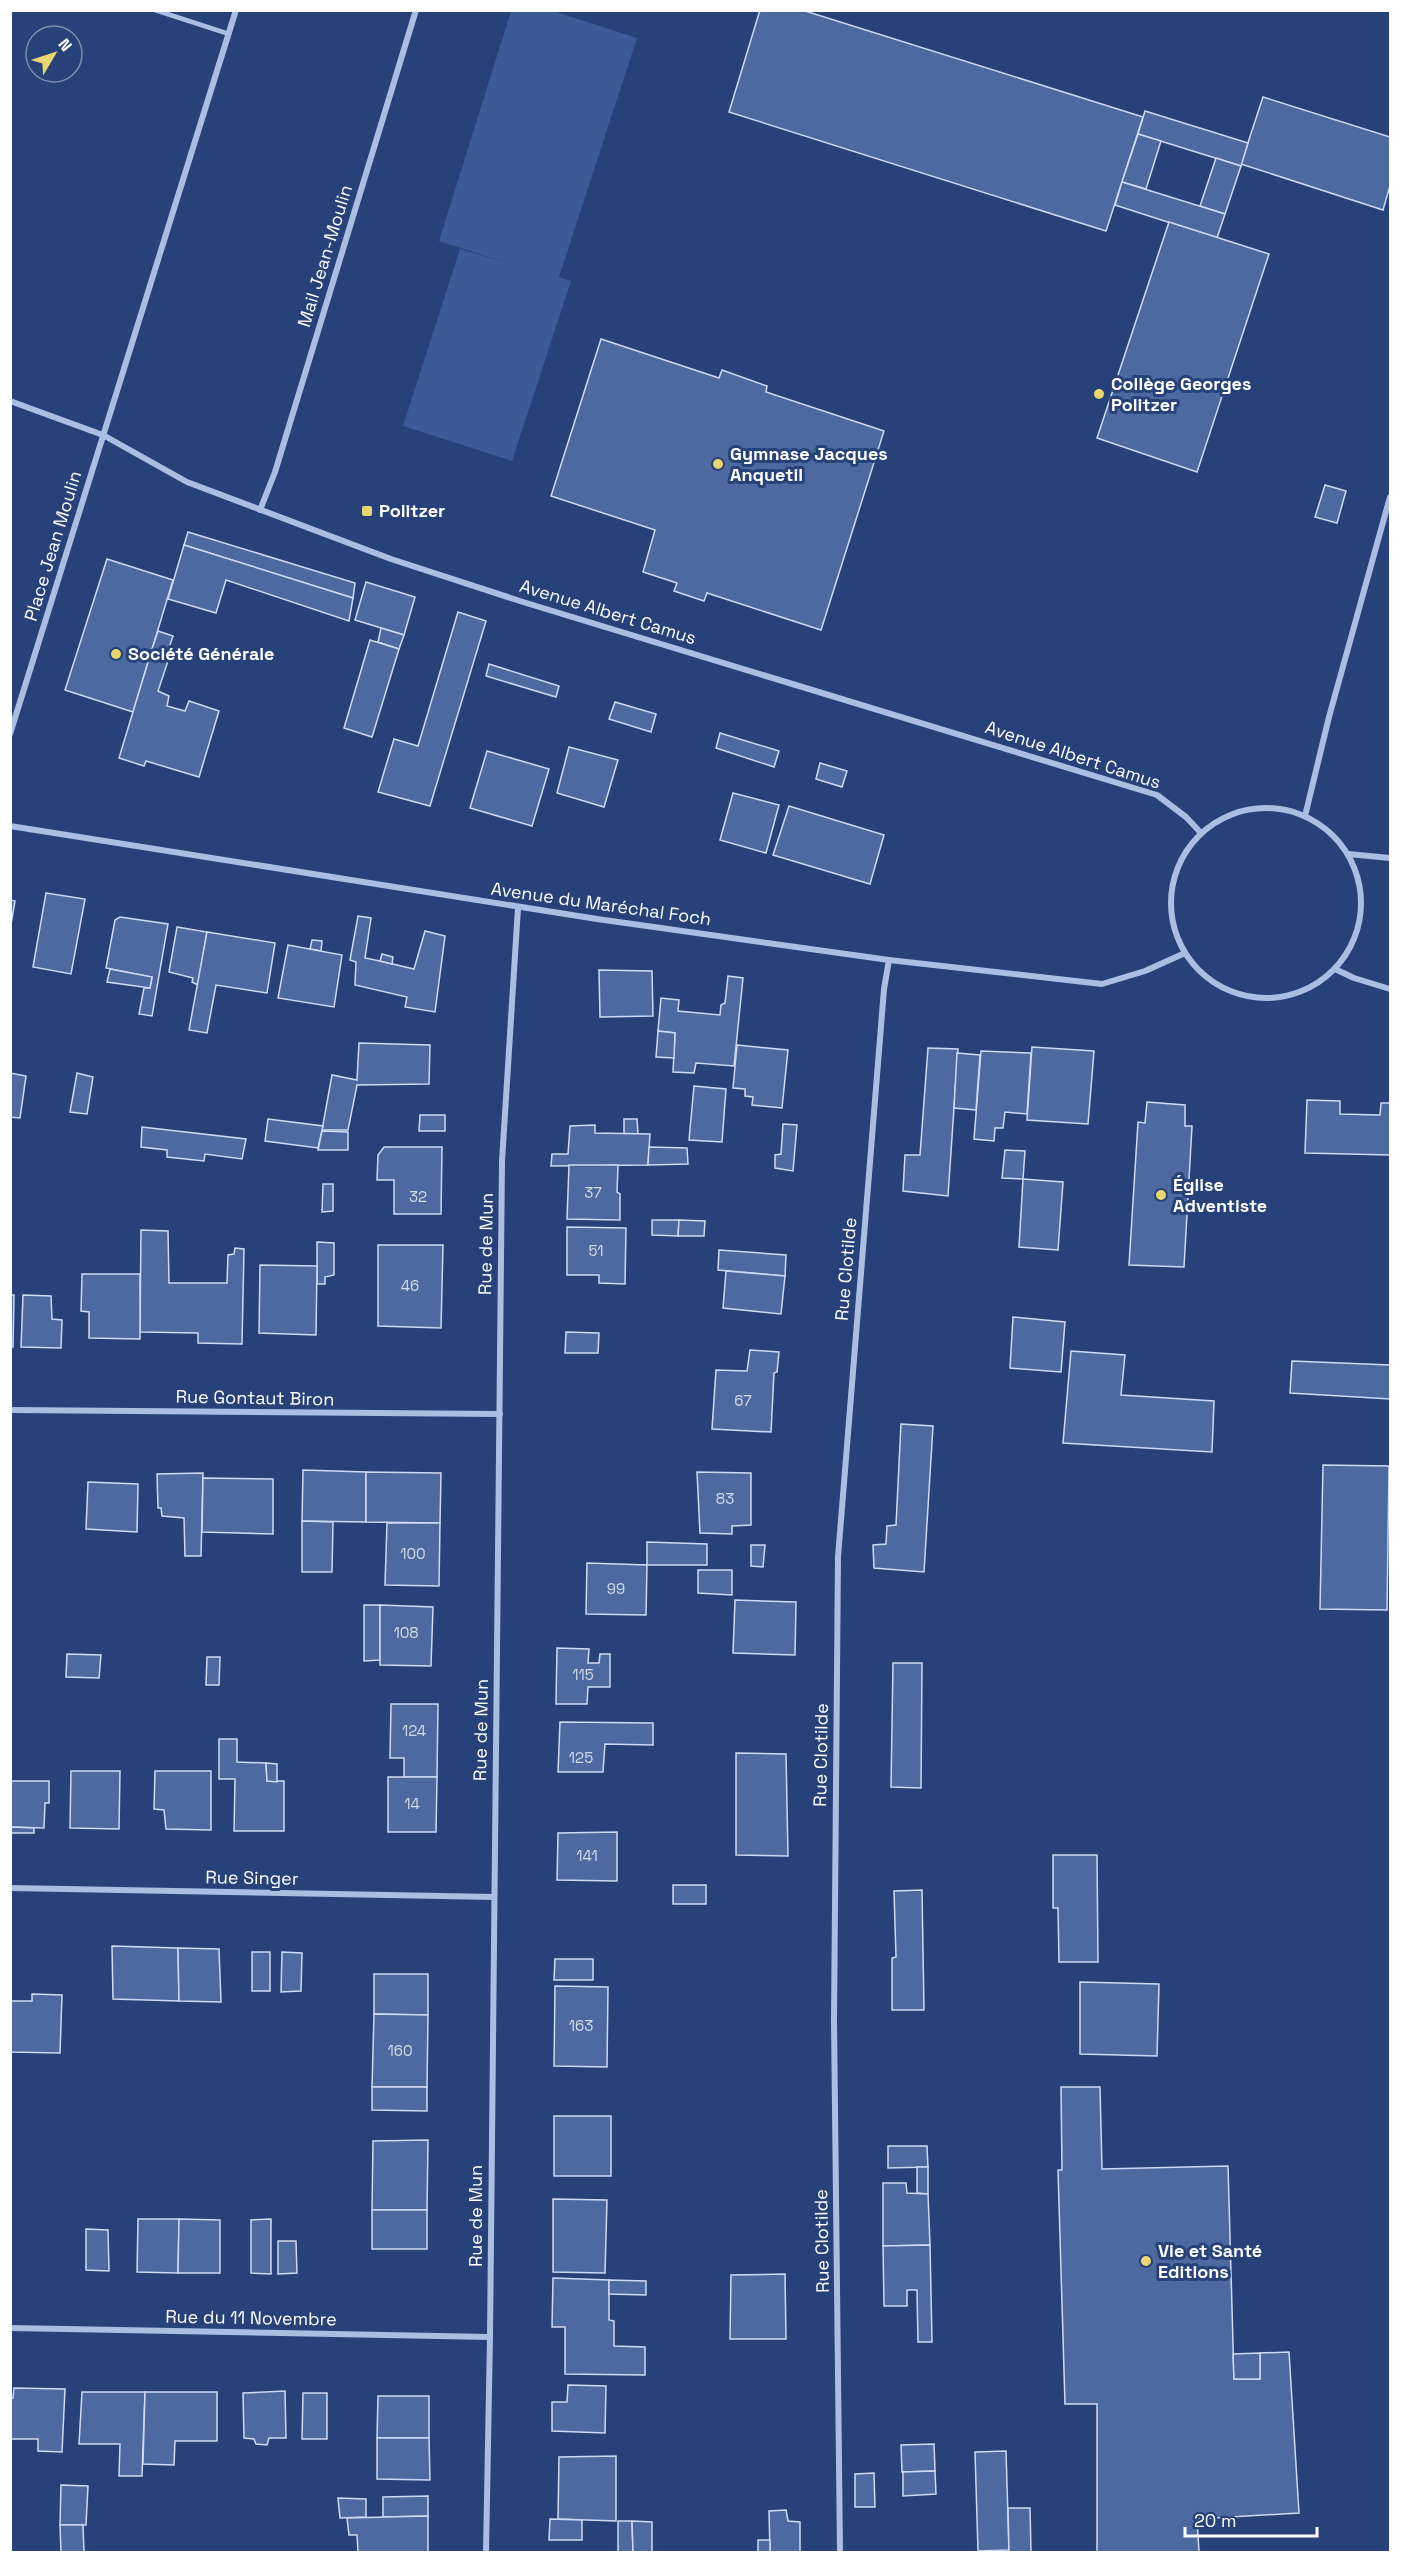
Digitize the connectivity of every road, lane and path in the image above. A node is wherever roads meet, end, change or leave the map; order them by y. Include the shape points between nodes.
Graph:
1 (155, 10) edge
2 (236, 10) edge
3 (416, 10) edge
4 (229, 34) junction
5 (10, 401) edge
6 (103, 435) junction
7 (1390, 497) edge
8 (260, 510) junction
9 (10, 734) edge
10 (1305, 816) junction
11 (10, 826) edge
12 (1201, 833) junction
13 (1348, 854) junction
14 (1390, 858) edge
15 (518, 908) junction
16 (1185, 953) junction
17 (889, 960) junction
18 (1335, 969) junction
19 (1390, 989) edge
20 (10, 1410) edge
21 (500, 1414) junction
22 (10, 1888) edge
23 (494, 1897) junction
24 (10, 2328) edge
25 (490, 2337) junction
26 (486, 2553) edge
27 (840, 2553) edge

1 - 4 lane
2 - 4 street
3 - 8 street, Mail Jean-Moulin via 275,472
4 - 6 street
5 - 6 street, Avenue Albert Camus
6 - 8 street, Avenue Albert Camus via 187,482
6 - 9 street, Place Jean Moulin
7 - 10 street
8 - 12 street, Avenue Albert Camus via 391,559 512,598 1157,795
10 - 12 street via 1278,808 1250,808 1223,818
10 - 13 street via 1329,831
11 - 15 street, Avenue du Maréchal Foch
12 - 16 street via 1174,878 1174,930
13 - 14 street
13 - 18 street via 1360,883 1361,914 1353,944
15 - 17 street, Avenue du Maréchal Foch
15 - 21 street, Rue de Mun via 502,1161
16 - 17 street, Avenue du Maréchal Foch via 1145,971 1101,984
16 - 18 street via 1204,975 1227,990 1256,998 1283,997 1313,988
17 - 27 street, Rue Clotilde via 838,1557 834,2021
18 - 19 street
20 - 21 street, Rue Gontaut Biron
21 - 23 street, Rue de Mun
22 - 23 street, Rue Singer
23 - 25 street, Rue de Mun
24 - 25 street, Rue du 11 Novembre
25 - 26 street, Rue de Mun

